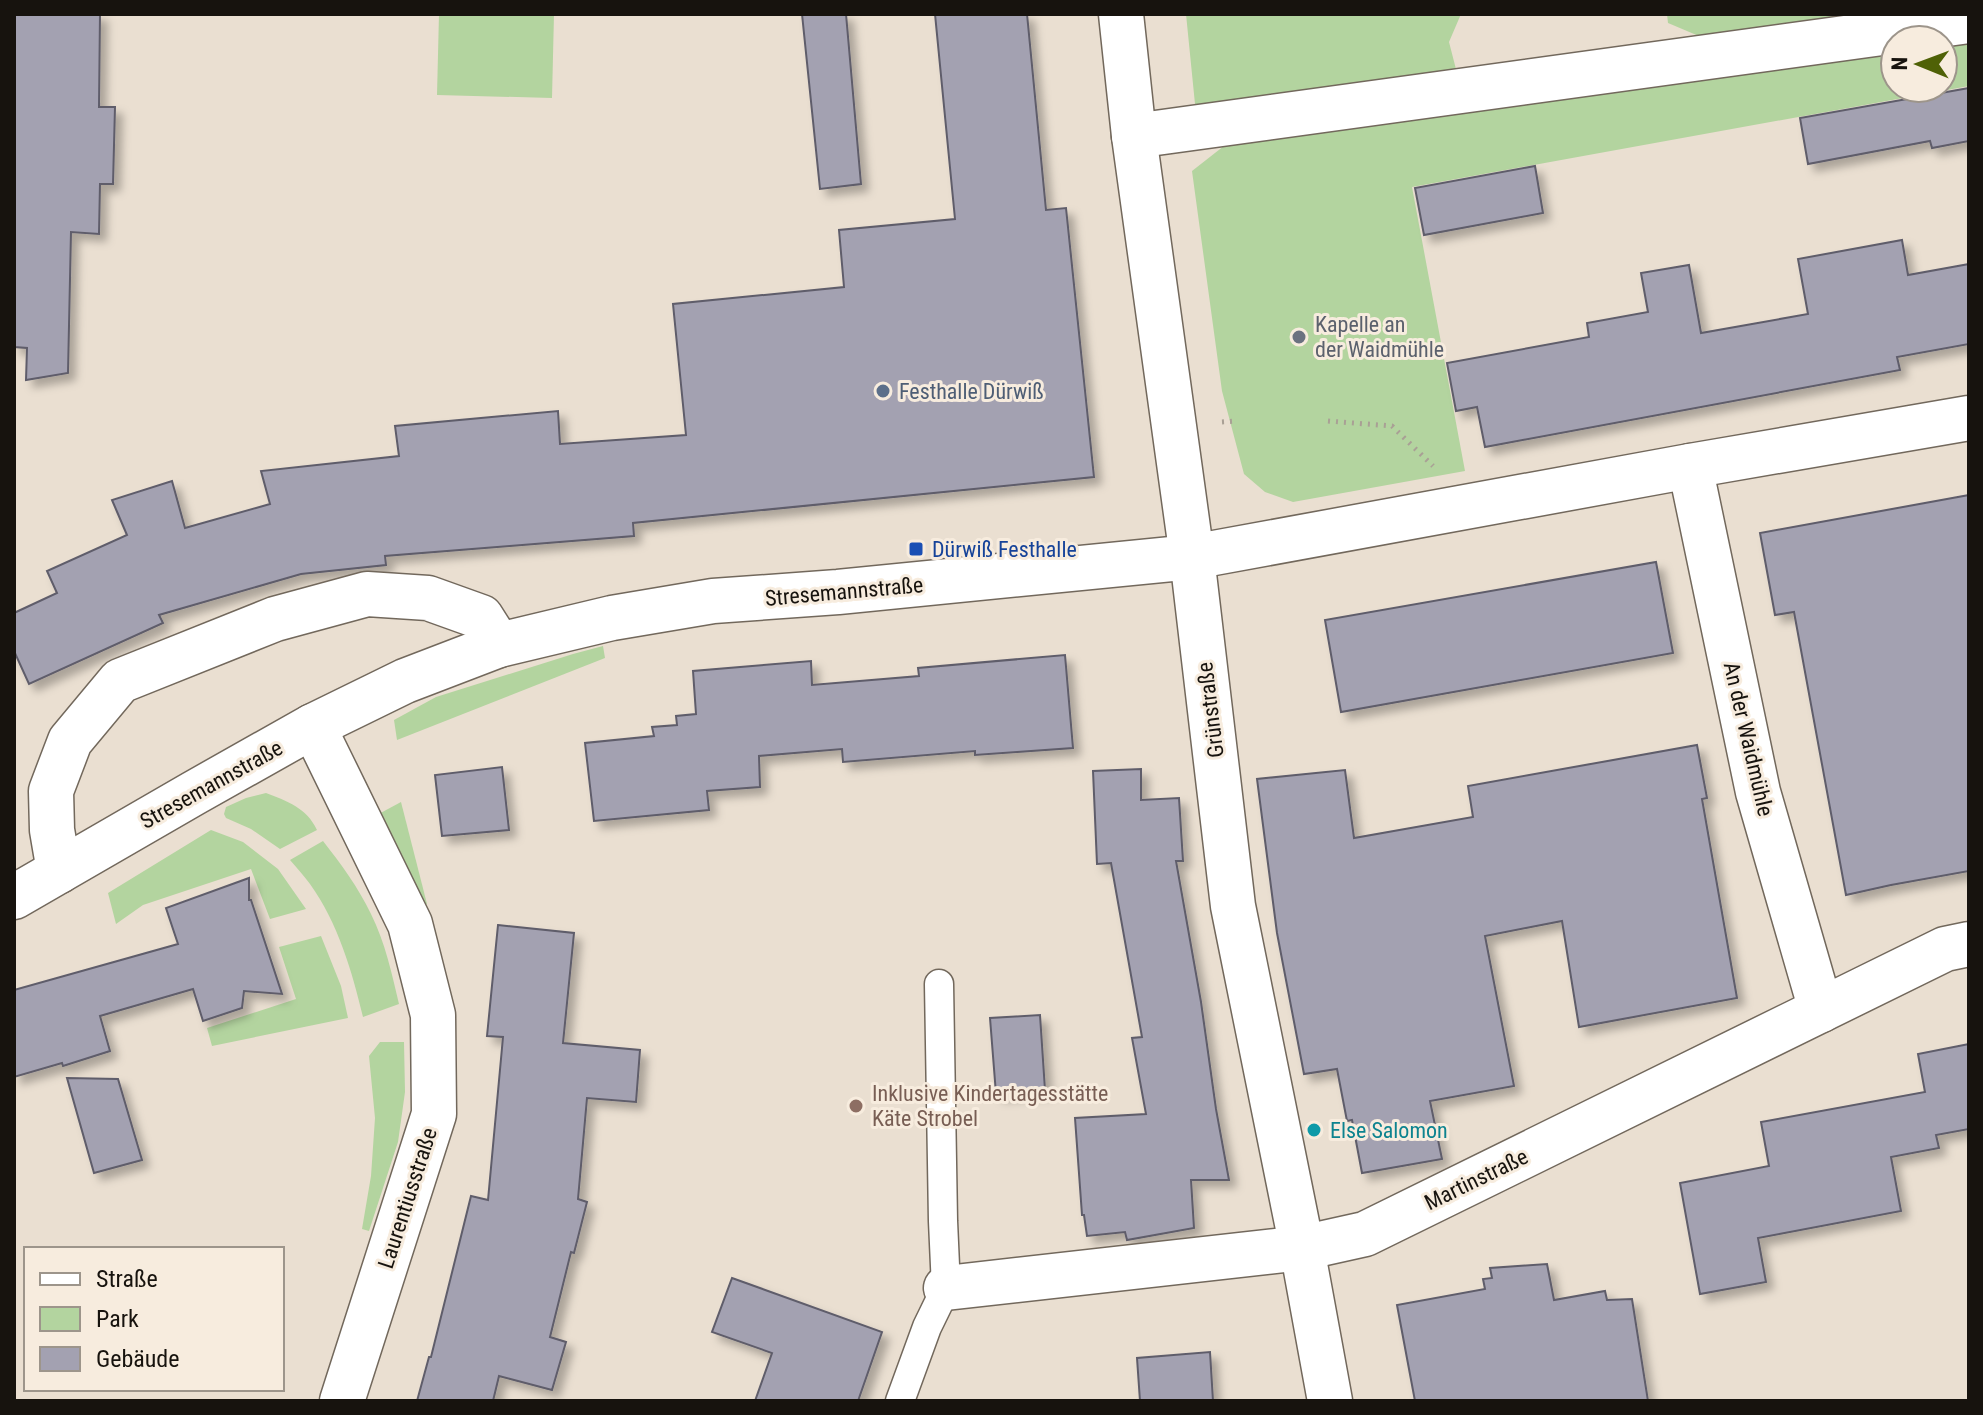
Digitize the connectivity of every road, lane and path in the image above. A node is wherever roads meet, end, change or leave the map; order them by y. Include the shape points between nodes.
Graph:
1 (1121, 14) edge
2 (1969, 21) edge
3 (1134, 136) junction
4 (1969, 418) edge
5 (1328, 421) dead end
6 (1690, 466) junction
7 (1450, 509) junction
8 (1192, 557) junction
9 (499, 645) junction
10 (313, 726) junction
11 (59, 871) junction
12 (14, 897) edge
13 (1969, 944) edge
14 (939, 984) dead end
15 (1821, 1010) junction
16 (1302, 1248) junction
17 (946, 1288) junction
18 (342, 1401) edge
19 (900, 1401) edge
20 (1330, 1401) edge

1 - 3 street, Grünstraße
2 - 3 street
3 - 8 street, Grünstraße
4 - 6 street
5 - 7 path via 1392,426 1444,475
6 - 7 street
6 - 15 street, An der Waidmühle via 1758,792
7 - 8 street
8 - 9 street, Stresemannstraße via 713,601
8 - 16 street, Grünstraße via 1233,906
9 - 10 street, Stresemannstraße via 405,681
9 - 11 street via 481,617 428,598 367,594 275,619 120,681 70,741 51,791
10 - 11 street, Stresemannstraße
10 - 18 street, Laurentiusstraße via 410,924 433,1015 434,1114
11 - 12 street, Stresemannstraße
13 - 15 street, Martinstraße via 1945,949
14 - 17 lane
15 - 16 street, Martinstraße via 1365,1234
16 - 17 street, Martinstraße
16 - 20 street, Grünstraße
17 - 19 lane

